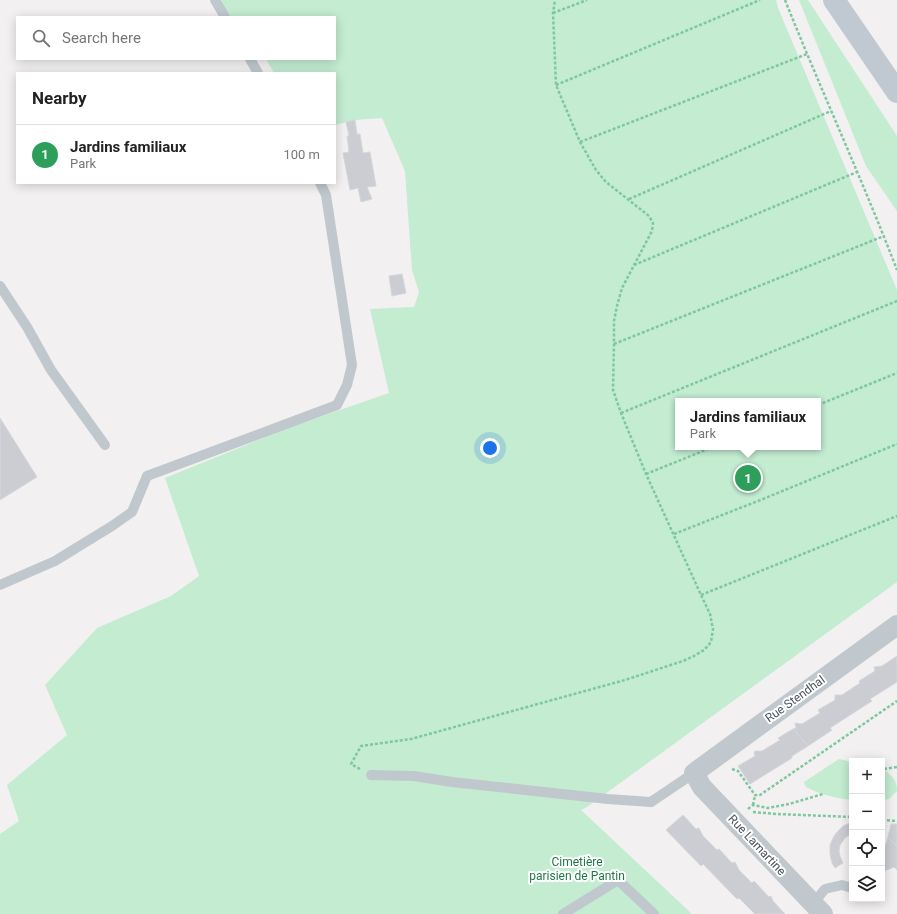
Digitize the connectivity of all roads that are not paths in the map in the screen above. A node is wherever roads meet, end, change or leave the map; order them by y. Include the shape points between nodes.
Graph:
1 (215, 0) edge
2 (834, 0) edge
3 (224, 16) edge
4 (251, 60) edge
5 (257, 72) edge
6 (897, 92) edge
7 (320, 184) edge
8 (0, 286) edge
9 (105, 445) dead end
10 (0, 585) edge
11 (897, 625) edge
12 (694, 773) junction
13 (371, 775) road end
14 (849, 887) edge
15 (818, 909) edge
16 (564, 914) edge
17 (654, 914) edge

1 - 3 lane
2 - 6 main road
4 - 5 lane
7 - 10 lane via 326,195 352,365 347,386 337,405 147,476 132,512 55,561
8 - 9 lane via 52,370
11 - 12 street, Rue Stendhal
12 - 13 lane via 651,802 514,789 414,776
12 - 15 street, Rue Lamartine via 702,787
14 - 15 lane via 842,885 825,889
16 - 17 lane via 618,880

